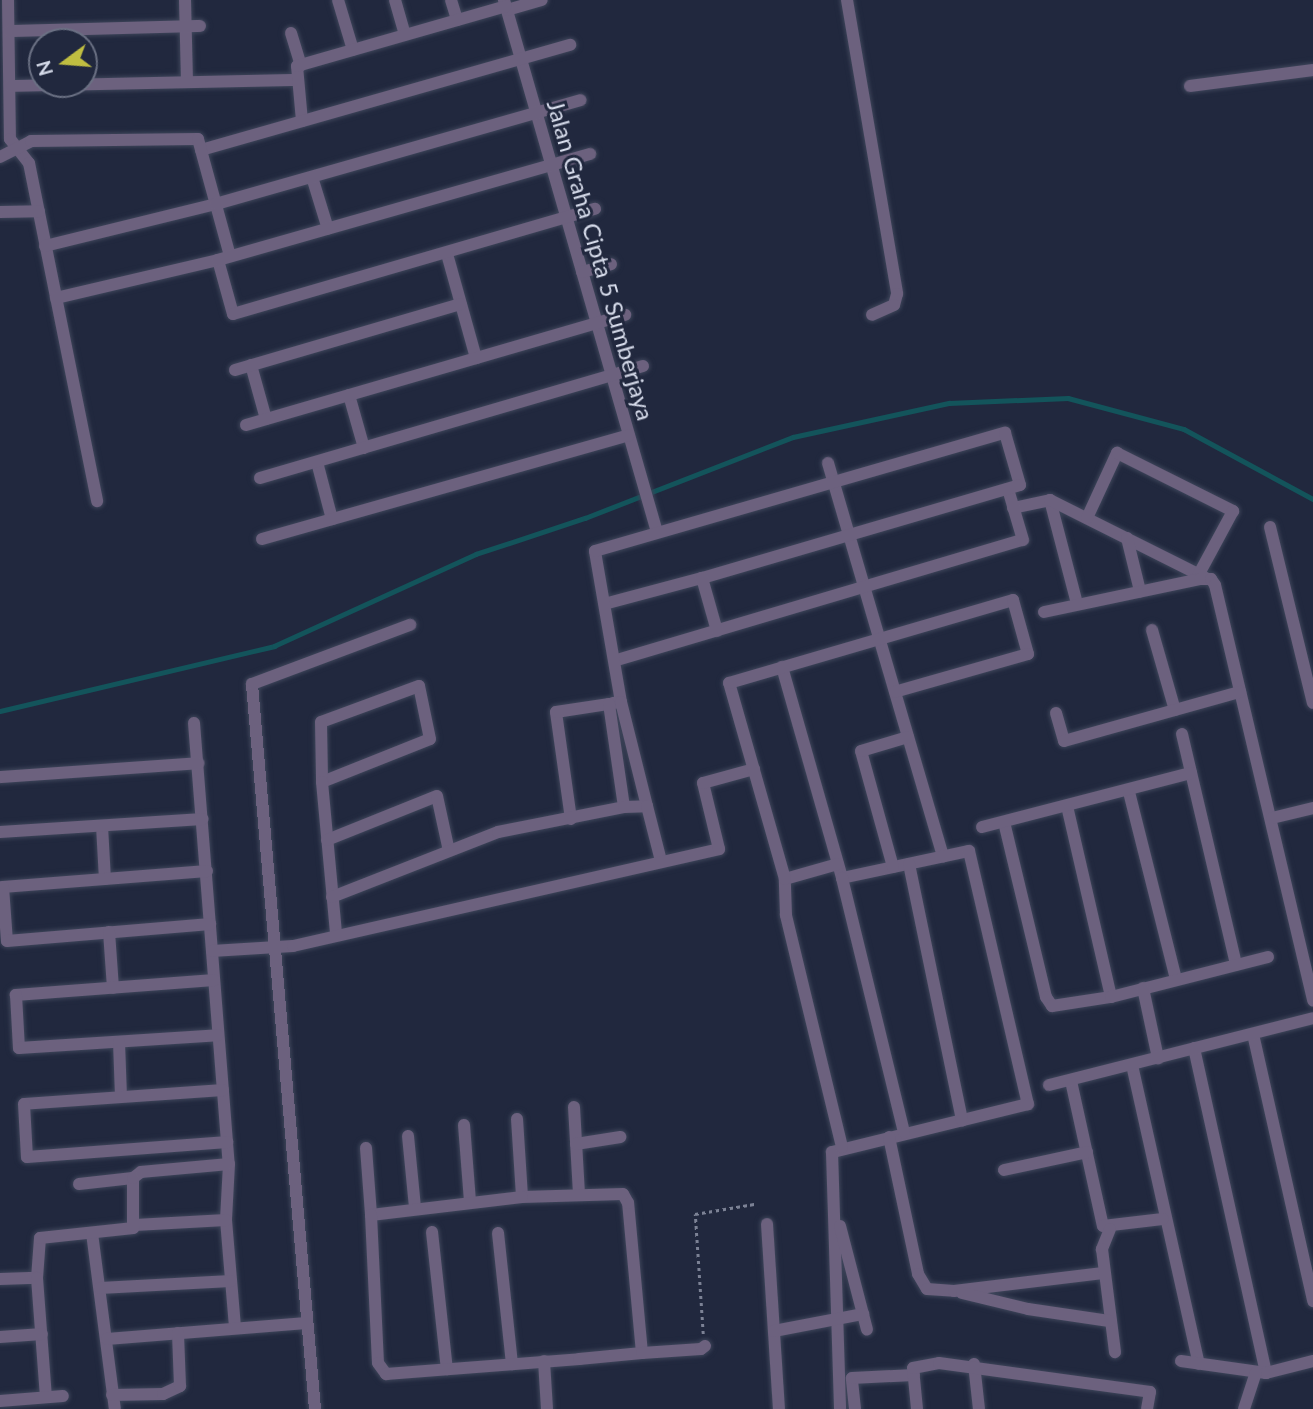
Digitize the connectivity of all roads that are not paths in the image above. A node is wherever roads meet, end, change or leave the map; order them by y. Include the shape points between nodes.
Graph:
1 (8, 0) edge
2 (185, 0) edge
3 (338, 0) edge
4 (395, 0) edge
5 (451, 0) edge
6 (542, 0) edge
7 (847, 0) edge
8 (506, 5) edge
9 (457, 20) junction
10 (186, 26) junction
11 (200, 26) dead end
12 (9, 32) junction
13 (291, 33) dead end
14 (405, 35) junction
15 (570, 45) dead end
16 (4, 49) edge
17 (353, 50) junction
18 (521, 59) junction
19 (301, 65) junction
20 (1313, 71) edge
21 (298, 80) junction
22 (187, 82) junction
23 (10, 86) junction
24 (1190, 86) dead end
25 (580, 100) dead end
26 (5, 102) edge
27 (537, 113) junction
28 (302, 121) junction
29 (18, 149) junction
30 (201, 150) junction
31 (590, 154) dead end
32 (0, 157) edge
33 (552, 165) junction
34 (312, 177) junction
35 (216, 204) junction
36 (595, 209) dead end
37 (39, 211) junction
38 (0, 212) edge
39 (566, 217) junction
40 (328, 229) junction
41 (45, 246) junction
42 (447, 254) junction
43 (224, 258) junction
44 (611, 264) dead end
45 (582, 272) junction
46 (56, 298) junction
47 (461, 304) junction
48 (625, 315) dead end
49 (872, 315) dead end
50 (596, 323) junction
51 (476, 358) junction
52 (251, 365) junction
53 (643, 366) dead end
54 (234, 370) dead end
55 (613, 374) junction
56 (349, 395) junction
57 (265, 419) junction
58 (246, 425) dead end
59 (629, 435) junction
60 (364, 448) junction
61 (317, 462) junction
62 (828, 463) dead end
63 (260, 478) dead end
64 (834, 482) junction
65 (1008, 489) junction
66 (1051, 500) junction
67 (97, 501) dead end
68 (1013, 508) junction
69 (1087, 518) junction
70 (332, 519) junction
71 (1270, 527) dead end
72 (657, 532) junction
73 (849, 535) junction
74 (262, 538) dead end
75 (1127, 538) junction
76 (1203, 576) junction
77 (702, 578) junction
78 (864, 587) junction
79 (1140, 591) junction
80 (608, 603) junction
81 (1077, 604) junction
82 (1044, 612) dead end
83 (410, 625) dead end
84 (1152, 630) dead end
85 (717, 631) junction
86 (880, 639) junction
87 (617, 660) junction
88 (782, 667) junction
89 (895, 692) junction
90 (1240, 692) junction
91 (615, 703) junction
92 (1313, 703) edge
93 (1175, 710) junction
94 (1056, 713) dead end
95 (194, 723) dead end
96 (1182, 734) dead end
97 (908, 737) junction
98 (199, 764) junction
99 (754, 769) junction
100 (1191, 774) junction
101 (0, 777) edge
102 (322, 782) junction
103 (1129, 792) junction
104 (647, 806) junction
105 (1067, 806) junction
106 (624, 807) junction
107 (1313, 808) edge
108 (203, 818) junction
109 (1272, 818) junction
110 (571, 819) junction
111 (1004, 822) junction
112 (102, 825) junction
113 (982, 827) dead end
114 (0, 832) edge
115 (327, 840) junction
116 (449, 851) junction
117 (943, 857) junction
118 (661, 861) junction
119 (838, 864) junction
120 (909, 864) junction
121 (893, 867) junction
122 (207, 871) junction
123 (842, 878) junction
124 (105, 879) junction
125 (785, 879) junction
126 (332, 897) junction
127 (210, 924) junction
128 (109, 932) junction
129 (336, 933) junction
130 (274, 946) junction
131 (212, 951) junction
132 (1268, 957) dead end
133 (1236, 965) junction
134 (1176, 979) junction
135 (214, 980) junction
136 (113, 988) junction
137 (1143, 988) junction
138 (1111, 997) junction
139 (1313, 1001) edge
140 (1313, 1018) edge
141 (1253, 1034) junction
142 (218, 1035) junction
143 (118, 1042) junction
144 (1195, 1048) junction
145 (1158, 1058) junction
146 (1132, 1065) junction
147 (1071, 1081) junction
148 (1049, 1085) dead end
149 (223, 1090) junction
150 (121, 1096) junction
151 (574, 1107) dead end
152 (517, 1119) dead end
153 (962, 1121) junction
154 (464, 1125) dead end
155 (904, 1133) junction
156 (408, 1136) dead end
157 (620, 1137) dead end
158 (888, 1137) junction
159 (227, 1142) junction
160 (576, 1144) junction
161 (842, 1147) junction
162 (366, 1148) dead end
163 (1087, 1152) junction
164 (229, 1164) junction
165 (1004, 1170) dead end
166 (133, 1178) junction
167 (79, 1184) dead end
168 (579, 1193) junction
169 (522, 1197) junction
170 (833, 1201) junction
171 (470, 1202) junction
172 (415, 1208) junction
173 (371, 1214) junction
174 (1163, 1219) junction
175 (226, 1220) junction
176 (767, 1224) dead end
177 (135, 1225) junction
178 (1110, 1229) junction
179 (432, 1232) dead end
180 (92, 1233) junction
181 (498, 1233) dead end
182 (1103, 1273) junction
183 (37, 1278) junction
184 (0, 1279) edge
185 (231, 1281) junction
186 (100, 1289) junction
187 (954, 1291) junction
188 (1313, 1301) edge
189 (863, 1314) junction
190 (839, 1318) junction
191 (1109, 1321) junction
192 (306, 1323) junction
193 (235, 1328) junction
194 (867, 1330) dead end
195 (774, 1331) junction
196 (42, 1334) junction
197 (178, 1334) junction
198 (0, 1337) edge
199 (107, 1339) junction
200 (705, 1346) road end
201 (1115, 1352) dead end
202 (642, 1353) junction
203 (1181, 1361) dead end
204 (1313, 1361) edge
205 (544, 1362) junction
206 (512, 1364) junction
207 (974, 1364) junction
208 (1199, 1364) junction
209 (447, 1369) junction
210 (1261, 1373) junction
211 (914, 1375) junction
212 (112, 1395) junction
213 (63, 1396) dead end
214 (46, 1397) junction
215 (0, 1401) edge
216 (115, 1409) edge
217 (315, 1409) edge
218 (547, 1409) edge
219 (779, 1409) edge
220 (840, 1409) edge
221 (855, 1409) edge
222 (917, 1409) edge
223 (979, 1409) edge
224 (1147, 1409) edge
225 (1244, 1409) edge

1 - 12 street
2 - 10 street
3 - 17 street
4 - 14 street
5 - 9 street
6 - 8 street
7 - 49 street via 897,294 894,305
8 - 9 street
8 - 18 street, Jalan Graha Cipta 5 Sumberjaya
9 - 14 street
10 - 11 street
10 - 12 street
10 - 22 street
12 - 16 street
13 - 19 street
14 - 17 street
15 - 18 street
16 - 23 street
17 - 19 street
18 - 27 street, Jalan Graha Cipta 5 Sumberjaya
18 - 28 street
19 - 21 street
20 - 24 street
21 - 22 street
21 - 28 street
22 - 23 street
23 - 26 street
25 - 27 street
26 - 29 street via 10,139
27 - 33 street, Jalan Graha Cipta 5 Sumberjaya
27 - 34 street
28 - 30 street
29 - 30 street via 31,141 198,139
29 - 32 street
29 - 37 street via 29,163
30 - 35 street
31 - 33 street
33 - 39 street, Jalan Graha Cipta 5 Sumberjaya
33 - 40 street
34 - 35 street
34 - 40 street
35 - 41 street
35 - 43 street
36 - 39 street
37 - 38 street
37 - 41 street
39 - 42 street
39 - 45 street, Jalan Graha Cipta 5 Sumberjaya
40 - 43 street
41 - 46 street
42 - 43 street via 233,314
42 - 47 street
43 - 46 street
44 - 45 street
45 - 50 street, Jalan Graha Cipta 5 Sumberjaya
46 - 67 street
47 - 51 street
47 - 52 street
48 - 50 street
50 - 51 street
50 - 55 street, Jalan Graha Cipta 5 Sumberjaya
51 - 56 street
52 - 54 street
52 - 57 street
53 - 55 street
55 - 59 street, Jalan Graha Cipta 5 Sumberjaya
55 - 60 street
56 - 57 street
56 - 60 street
57 - 58 street
59 - 70 street
59 - 72 street, Jalan Graha Cipta 5 Sumberjaya
60 - 61 street
61 - 63 street
61 - 70 street
62 - 64 street
64 - 65 street via 1005,433 1020,485
64 - 72 street
64 - 73 street
65 - 68 street
65 - 73 street
66 - 68 street
66 - 69 street
66 - 81 street
68 - 78 street via 1023,540
69 - 75 street
69 - 76 street via 1117,453 1233,511
70 - 74 street
71 - 92 street
72 - 80 street via 596,551
73 - 77 street
73 - 78 street
75 - 76 street
75 - 79 street
76 - 79 street
76 - 90 street via 1218,594
77 - 80 street
77 - 85 street
78 - 85 street
78 - 86 street
79 - 81 street
80 - 87 street
81 - 82 street
83 - 130 street via 252,684
84 - 93 street
85 - 87 street
86 - 88 street
86 - 89 street
86 - 89 street via 1013,600 1028,654
87 - 91 street
88 - 99 street via 729,683
88 - 119 street
89 - 97 street
90 - 93 street
90 - 109 street
91 - 104 street
91 - 106 street
91 - 110 street via 556,712
93 - 94 street via 1063,741
95 - 98 street
96 - 100 street
97 - 117 street
97 - 121 street via 861,751
98 - 101 street
98 - 108 street
99 - 118 street via 702,783 719,849
99 - 125 street
100 - 103 street
100 - 133 street
102 - 102 street via 430,739 419,685 321,722
102 - 115 street
103 - 105 street
103 - 134 street
104 - 106 street
104 - 118 street
105 - 111 street
105 - 138 street
106 - 110 street
107 - 109 street
108 - 112 street
108 - 122 street
109 - 139 street
110 - 116 street via 498,832
111 - 113 street
111 - 138 street via 1047,1000 1056,1006
112 - 114 street
112 - 124 street
115 - 116 street via 437,796
115 - 126 street
116 - 126 street
117 - 120 street
117 - 153 street via 969,851 1028,1104
118 - 129 street
119 - 123 street
119 - 125 street
120 - 121 street
120 - 153 street
121 - 123 street
122 - 124 street
122 - 127 street
123 - 155 street
124 - 128 street via 3,887 7,941
125 - 161 street via 786,915
126 - 129 street
127 - 128 street
127 - 131 street
128 - 136 street
129 - 130 street via 293,946
130 - 131 street
130 - 192 street
131 - 135 street
132 - 133 street
133 - 134 street
134 - 137 street
135 - 136 street
135 - 142 street
136 - 143 street via 16,995 19,1048
137 - 138 street
137 - 145 street
140 - 141 street
141 - 144 street
141 - 188 street
142 - 143 street
142 - 149 street
143 - 150 street
144 - 145 street
144 - 210 street
145 - 146 street
146 - 147 street
146 - 174 street
147 - 148 street
147 - 163 street
149 - 150 street
149 - 159 street
150 - 159 street via 24,1104 27,1157
151 - 160 street
152 - 169 street
153 - 155 street
154 - 171 street
155 - 158 street
156 - 172 street
157 - 160 street
158 - 161 street
158 - 187 street via 922,1282 927,1289
159 - 164 street
160 - 168 street
161 - 170 street via 829,1159
162 - 173 street
163 - 165 street
163 - 178 street via 1102,1223
164 - 166 street via 141,1172
164 - 175 street
166 - 167 street
166 - 177 street
168 - 169 street
168 - 202 street via 618,1192 627,1197
169 - 171 street
170 - 189 street
170 - 190 street
171 - 172 street
172 - 173 street
173 - 209 street via 381,1370 386,1374
174 - 178 street
174 - 208 street
175 - 177 street
175 - 185 street
176 - 195 street
177 - 180 street via 129,1230
178 - 182 street via 1102,1249
179 - 209 street
180 - 183 street via 40,1238
180 - 186 street
181 - 206 street
182 - 187 street
182 - 191 street
183 - 184 street
183 - 196 street
185 - 186 street
185 - 193 street
186 - 199 street
187 - 191 street via 1028,1309
189 - 190 street
189 - 194 street
190 - 195 street
190 - 220 street
191 - 201 street
192 - 193 street
192 - 217 street
193 - 197 street
195 - 219 street
196 - 198 street
196 - 214 street
197 - 199 street
197 - 212 street via 180,1386 163,1394
199 - 212 street
200 - 202 street
202 - 205 street
203 - 208 street
204 - 210 street
205 - 206 street
205 - 218 street
206 - 209 street
207 - 211 street via 939,1363 913,1368
207 - 223 street
207 - 224 street via 1150,1392
208 - 210 street
210 - 225 street
211 - 221 street via 852,1378
211 - 222 street
212 - 216 street
213 - 214 street
214 - 215 street

